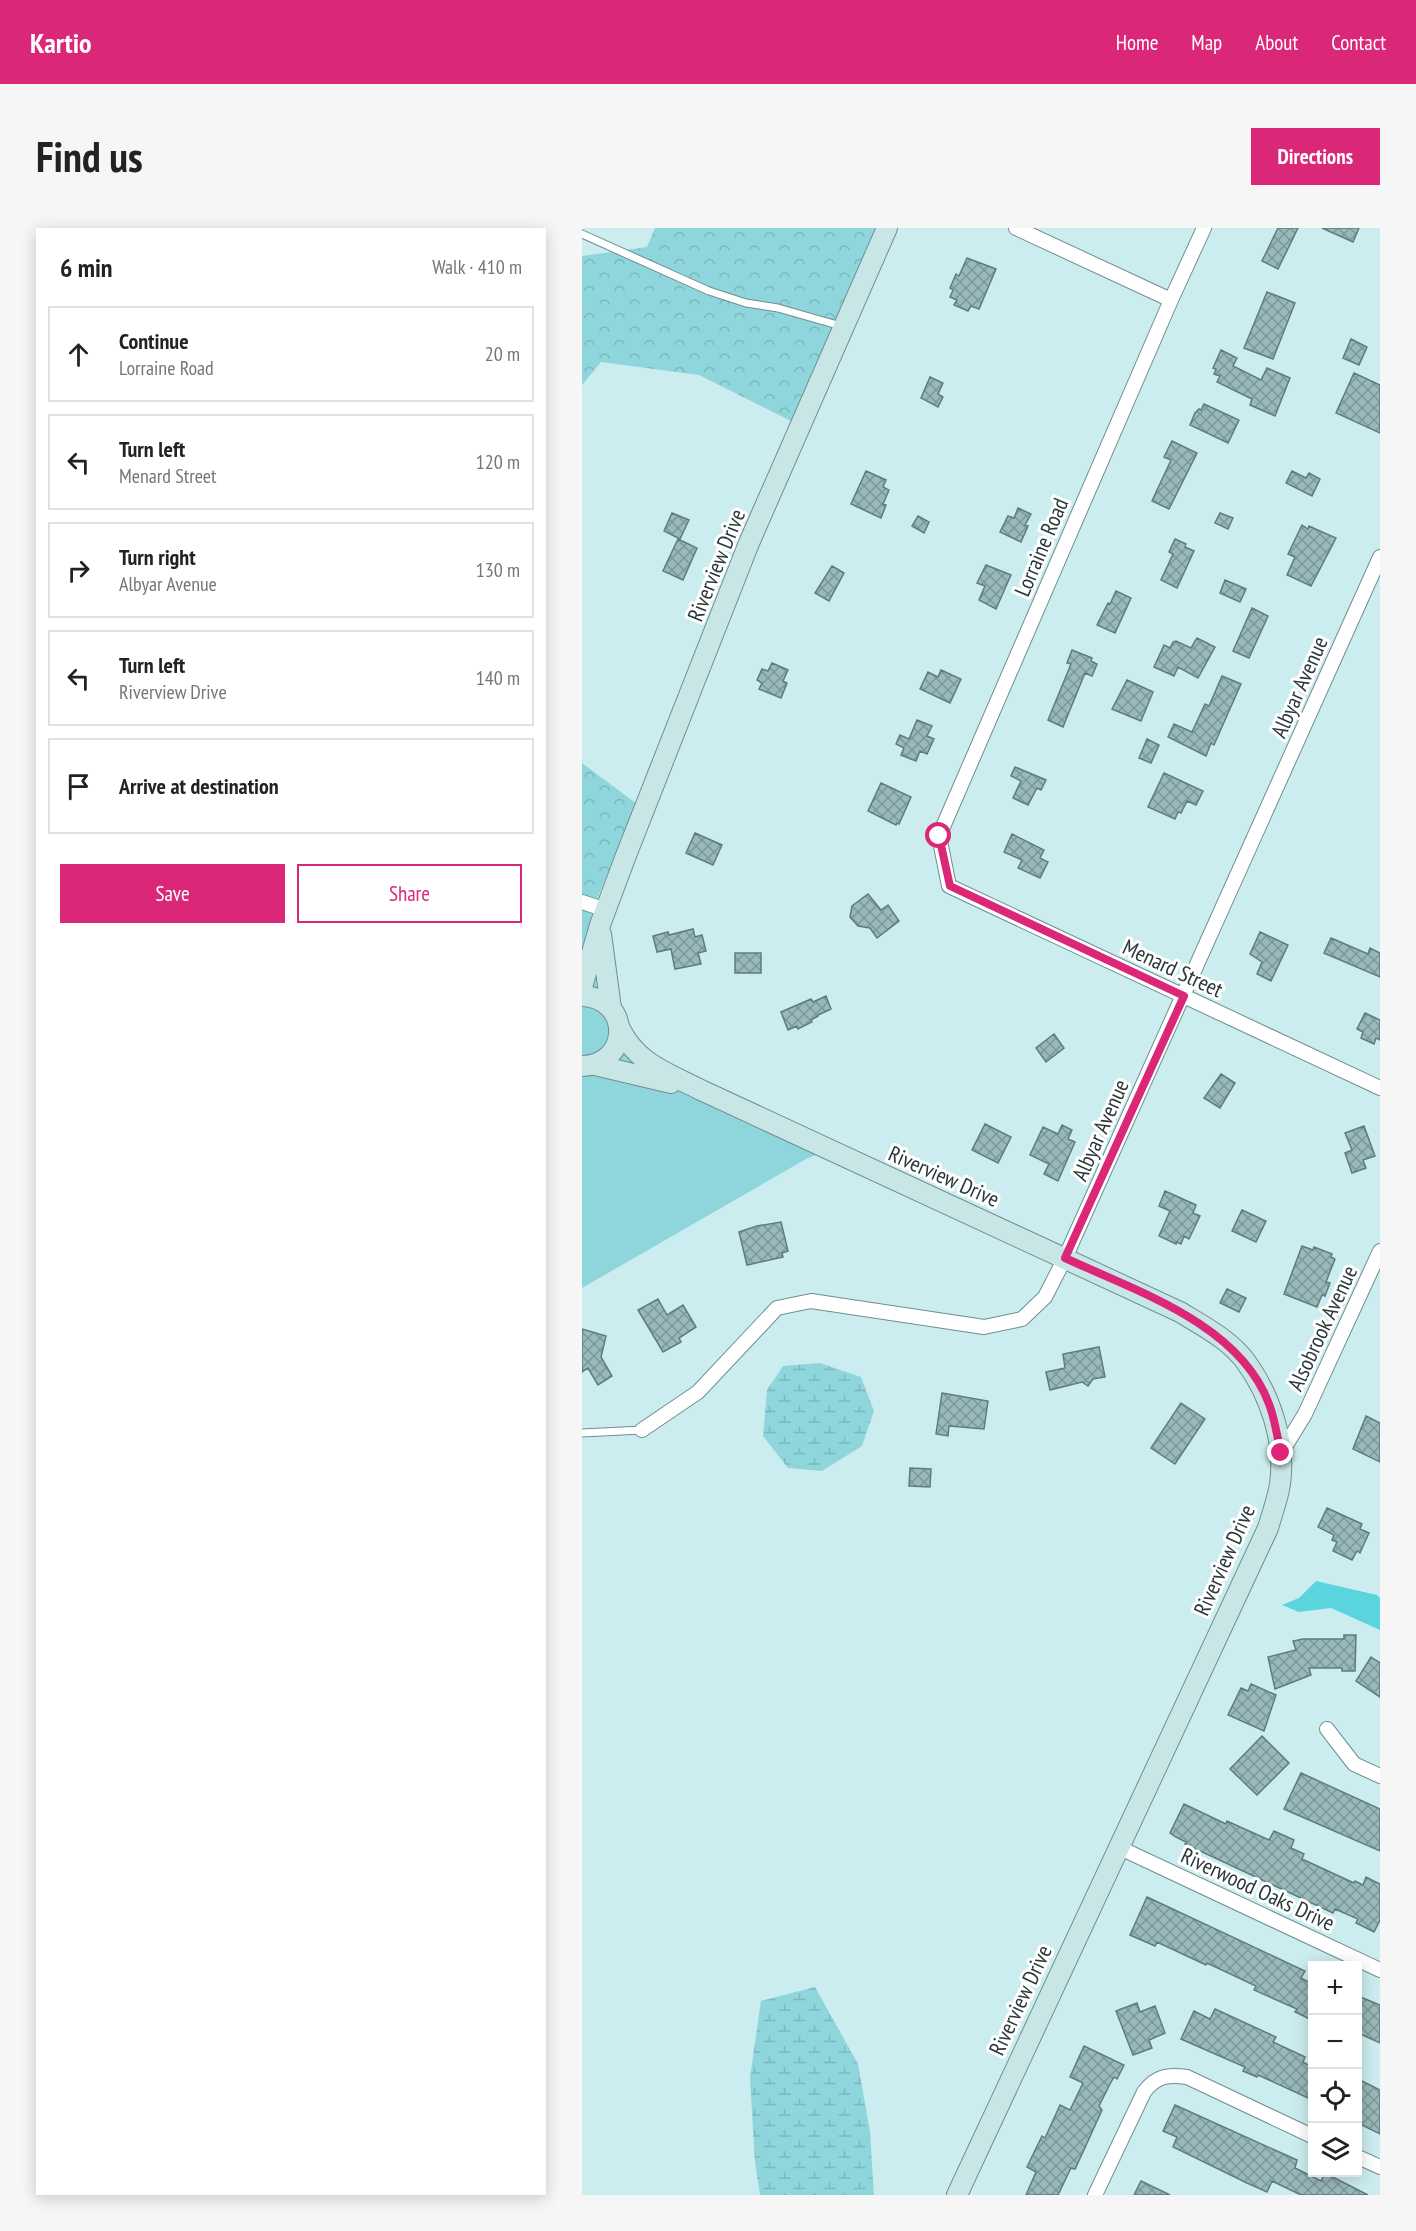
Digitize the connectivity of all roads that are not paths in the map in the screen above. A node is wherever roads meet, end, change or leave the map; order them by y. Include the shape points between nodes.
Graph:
1 (887, 228) edge
2 (1016, 228) edge
3 (1204, 228) edge
4 (582, 234) edge
5 (1171, 300) junction
6 (844, 327) junction
7 (1380, 557) edge
8 (950, 886) joint
9 (582, 902) edge
10 (603, 917) junction
11 (582, 987) edge
12 (582, 996) edge
13 (1184, 996) junction
14 (611, 1008) junction
15 (619, 1027) junction
16 (589, 1066) edge
17 (1380, 1088) edge
18 (700, 1090) junction
19 (1380, 1251) edge
20 (1065, 1258) junction
21 (642, 1430) joint
22 (582, 1433) edge
23 (1281, 1453) junction
24 (1327, 1729) dead end
25 (1380, 1776) edge
26 (1118, 1847) junction
27 (1380, 1970) edge
28 (1308, 2134) edge
29 (1362, 2159) edge
30 (1380, 2167) edge
31 (957, 2195) edge
32 (1095, 2195) edge

1 - 6 street, Riverview Drive
2 - 5 street
3 - 5 street, Lorraine Road
4 - 6 lane via 709,291
5 - 8 street, Lorraine Road via 939,836
6 - 10 street, Riverview Drive via 749,543
7 - 13 street, Albyar Avenue
8 - 13 street, Menard Street
9 - 10 street
10 - 11 street, Riverview Drive
10 - 14 street, Riverview Drive
12 - 14 street via 602,1000
13 - 17 street, Menard Street
13 - 20 street, Albyar Avenue
14 - 15 street, Riverview Drive
15 - 16 street, Riverview Drive via 614,1050 606,1059
15 - 18 street, Riverview Drive via 627,1044 645,1061
16 - 18 street, Riverview Drive
18 - 20 street, Riverview Drive
19 - 23 street, Alsobrook Avenue via 1305,1414
20 - 21 street, Albyar Avenue via 1045,1297 1022,1319 984,1327 811,1301 777,1308 698,1392
20 - 23 street, Riverview Drive via 1180,1312 1216,1334 1245,1361 1269,1403
21 - 22 lane
23 - 26 street, Riverview Drive via 1280,1483 1268,1528
24 - 25 street via 1354,1764
26 - 27 street, Riverwood Oaks Drive
26 - 31 street, Riverview Drive
28 - 32 street via 1187,2077 1169,2074 1152,2081 1144,2092
29 - 30 street

